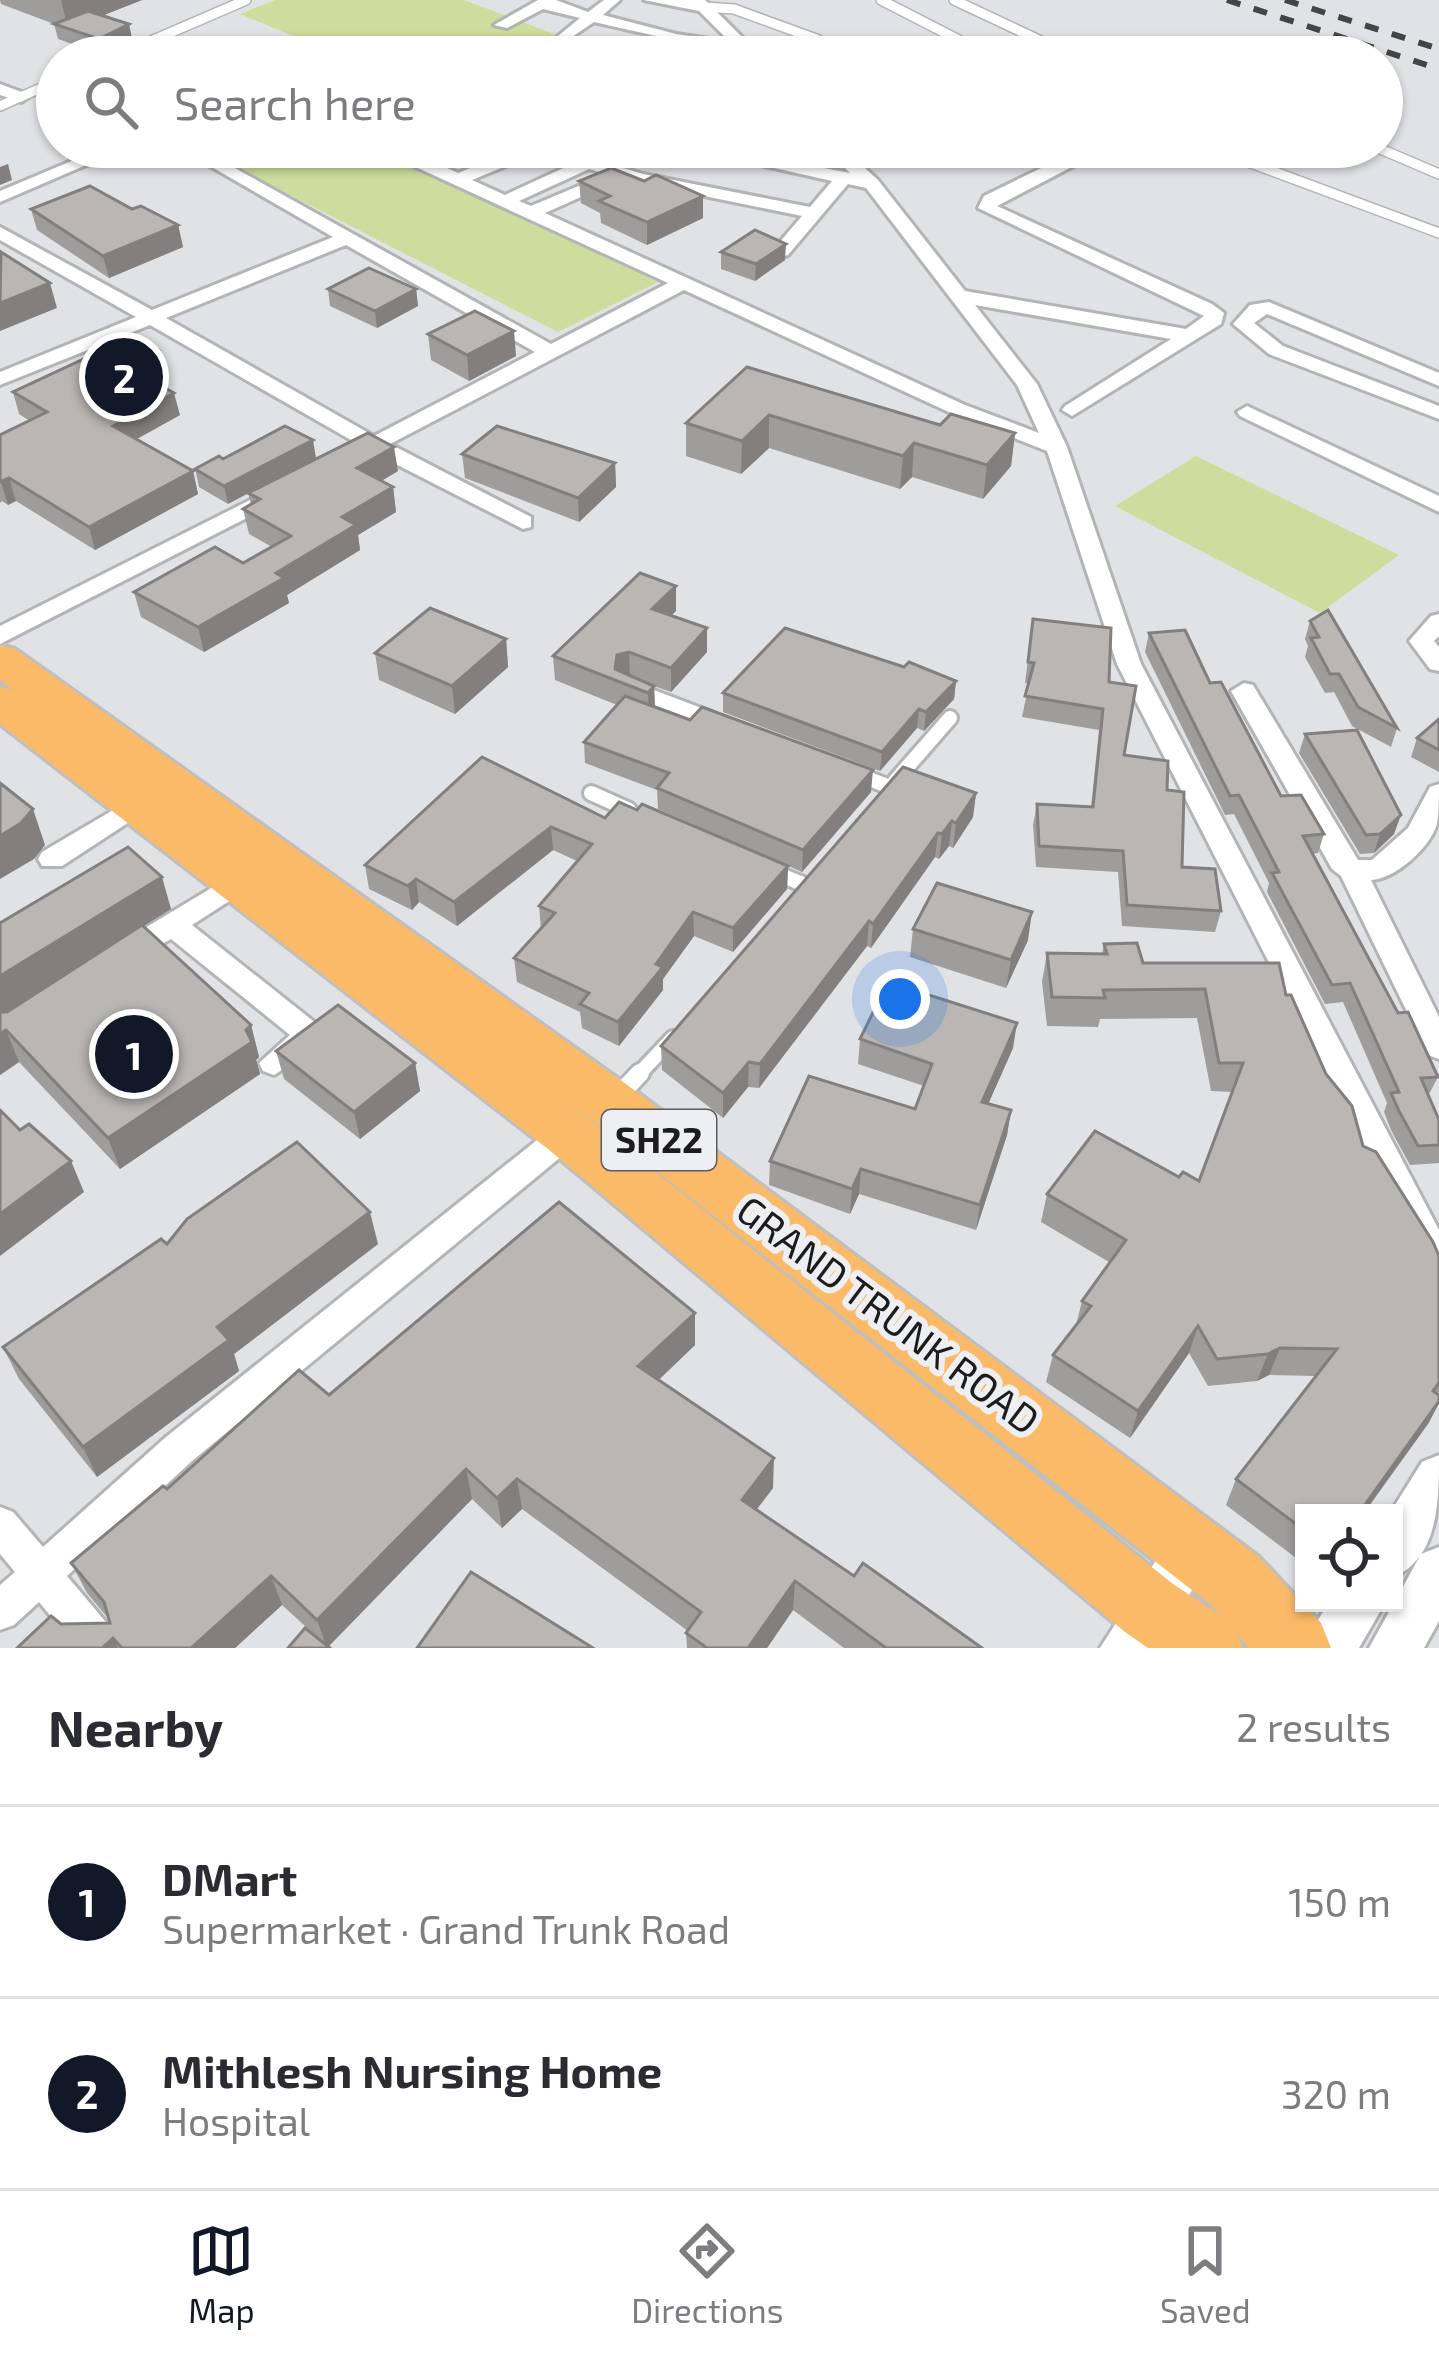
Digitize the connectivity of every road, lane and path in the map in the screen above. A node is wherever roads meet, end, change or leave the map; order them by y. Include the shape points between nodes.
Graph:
1 (248, 0) edge
2 (613, 0) edge
3 (651, 0) edge
4 (881, 0) edge
5 (954, 0) edge
6 (546, 2) edge
7 (703, 5) edge
8 (588, 16) junction
9 (502, 26) dead end
10 (162, 36) edge
11 (566, 36) dead end
12 (665, 36) edge
13 (678, 36) edge
14 (733, 36) edge
15 (808, 36) edge
16 (951, 36) edge
17 (1030, 36) edge
18 (0, 89) edge
19 (36, 90) edge
20 (21, 97) junction
21 (0, 106) edge
22 (1403, 159) edge
23 (71, 168) edge
24 (221, 168) edge
25 (431, 168) edge
26 (485, 168) edge
27 (579, 168) edge
28 (602, 168) edge
29 (814, 168) edge
30 (855, 168) edge
31 (1053, 168) edge
32 (1264, 168) edge
33 (20, 172) dead end
34 (622, 174) junction
35 (1439, 174) edge
36 (845, 177) junction
37 (456, 180) junction
38 (39, 182) junction
39 (872, 184) junction
40 (0, 197) edge
41 (503, 202) junction
42 (530, 213) junction
43 (813, 213) junction
44 (0, 232) edge
45 (1439, 233) edge
46 (345, 239) junction
47 (781, 251) edge
48 (683, 283) junction
49 (959, 296) junction
50 (152, 314) junction
51 (1190, 336) junction
52 (550, 352) junction
53 (0, 379) edge
54 (1439, 380) edge
55 (1072, 410) dead end
56 (1247, 412) dead end
57 (1439, 413) edge
58 (373, 444) junction
59 (1056, 447) junction
60 (332, 466) edge
61 (1439, 477) edge
62 (290, 487) edge
63 (1416, 494) junction
64 (1439, 505) edge
65 (523, 522) dead end
66 (1439, 621) edge
67 (0, 636) edge
68 (0, 659) edge
69 (1439, 662) edge
70 (626, 687) edge
71 (1244, 691) dead end
72 (0, 701) edge
73 (950, 718) dead end
74 (736, 728) edge
75 (846, 770) edge
76 (890, 787) junction
77 (591, 793) dead end
78 (1439, 793) edge
79 (876, 803) edge
80 (137, 806) junction
81 (647, 818) edge
82 (52, 859) dead end
83 (764, 868) edge
84 (819, 868) edge
85 (1352, 870) junction
86 (238, 882) junction
87 (805, 885) junction
88 (789, 903) edge
89 (172, 924) junction
90 (98, 972) edge
91 (682, 1028) edge
92 (1439, 1047) edge
93 (274, 1063) edge
94 (589, 1118) junction
95 (1439, 1263) edge
96 (1439, 1478) edge
97 (0, 1525) edge
98 (1403, 1537) edge
99 (1213, 1565) junction
100 (1439, 1572) edge
101 (42, 1574) junction
102 (0, 1611) edge
103 (1353, 1612) edge
104 (1173, 1638) edge
105 (101, 1648) edge
106 (1296, 1648) edge
107 (1328, 1648) edge
108 (1395, 1648) edge

1 - 10 lane
2 - 8 street
3 - 7 street
4 - 16 lane
5 - 17 lane
6 - 8 street
6 - 9 street
7 - 13 street
7 - 14 street
7 - 15 lane
8 - 11 street
8 - 12 street
18 - 20 street
19 - 20 lane
20 - 21 lane
22 - 35 lane
23 - 38 street
24 - 46 street
25 - 37 street
26 - 37 street
27 - 41 street
28 - 34 street
29 - 36 street
30 - 39 street
31 - 51 street via 987,208 1214,313
32 - 45 lane
33 - 38 street
34 - 42 street
34 - 43 street
36 - 39 street
36 - 43 street
37 - 41 street
38 - 40 street
39 - 49 street
41 - 42 street
42 - 48 street
43 - 47 street
44 - 50 street
46 - 50 street
46 - 52 street
48 - 52 street
48 - 59 street
49 - 51 street
49 - 59 street via 1010,357
50 - 53 street
50 - 58 street
51 - 55 street
52 - 58 street
54 - 57 street via 1269,308 1243,324 1276,350
56 - 63 street
58 - 60 street
58 - 65 street
59 - 95 street via 1129,664
61 - 63 street
62 - 67 street
63 - 64 street
66 - 69 street via 1420,641
68 - 94 highway, GRAND TRUNK ROAD / SH22
70 - 74 lane
71 - 85 street
72 - 80 highway, GRAND TRUNK ROAD / SH22
73 - 76 lane
75 - 76 lane
76 - 79 lane
77 - 81 lane
78 - 85 street via 1419,834 1379,870
80 - 82 street
80 - 86 highway, GRAND TRUNK ROAD / SH22
83 - 87 lane
84 - 87 lane
85 - 92 street
86 - 89 street
86 - 94 highway, GRAND TRUNK ROAD / SH22
87 - 88 lane
89 - 90 street
89 - 93 street via 311,1036
91 - 94 lane via 637,1081
94 - 99 highway, GRAND TRUNK ROAD / SH22
94 - 101 street via 179,1449
94 - 104 highway, GRAND TRUNK ROAD / SH22
96 - 98 street
97 - 101 street
99 - 104 street
99 - 106 highway, GRAND TRUNK ROAD / SH22
100 - 108 street
101 - 102 street
101 - 105 street
103 - 107 street

